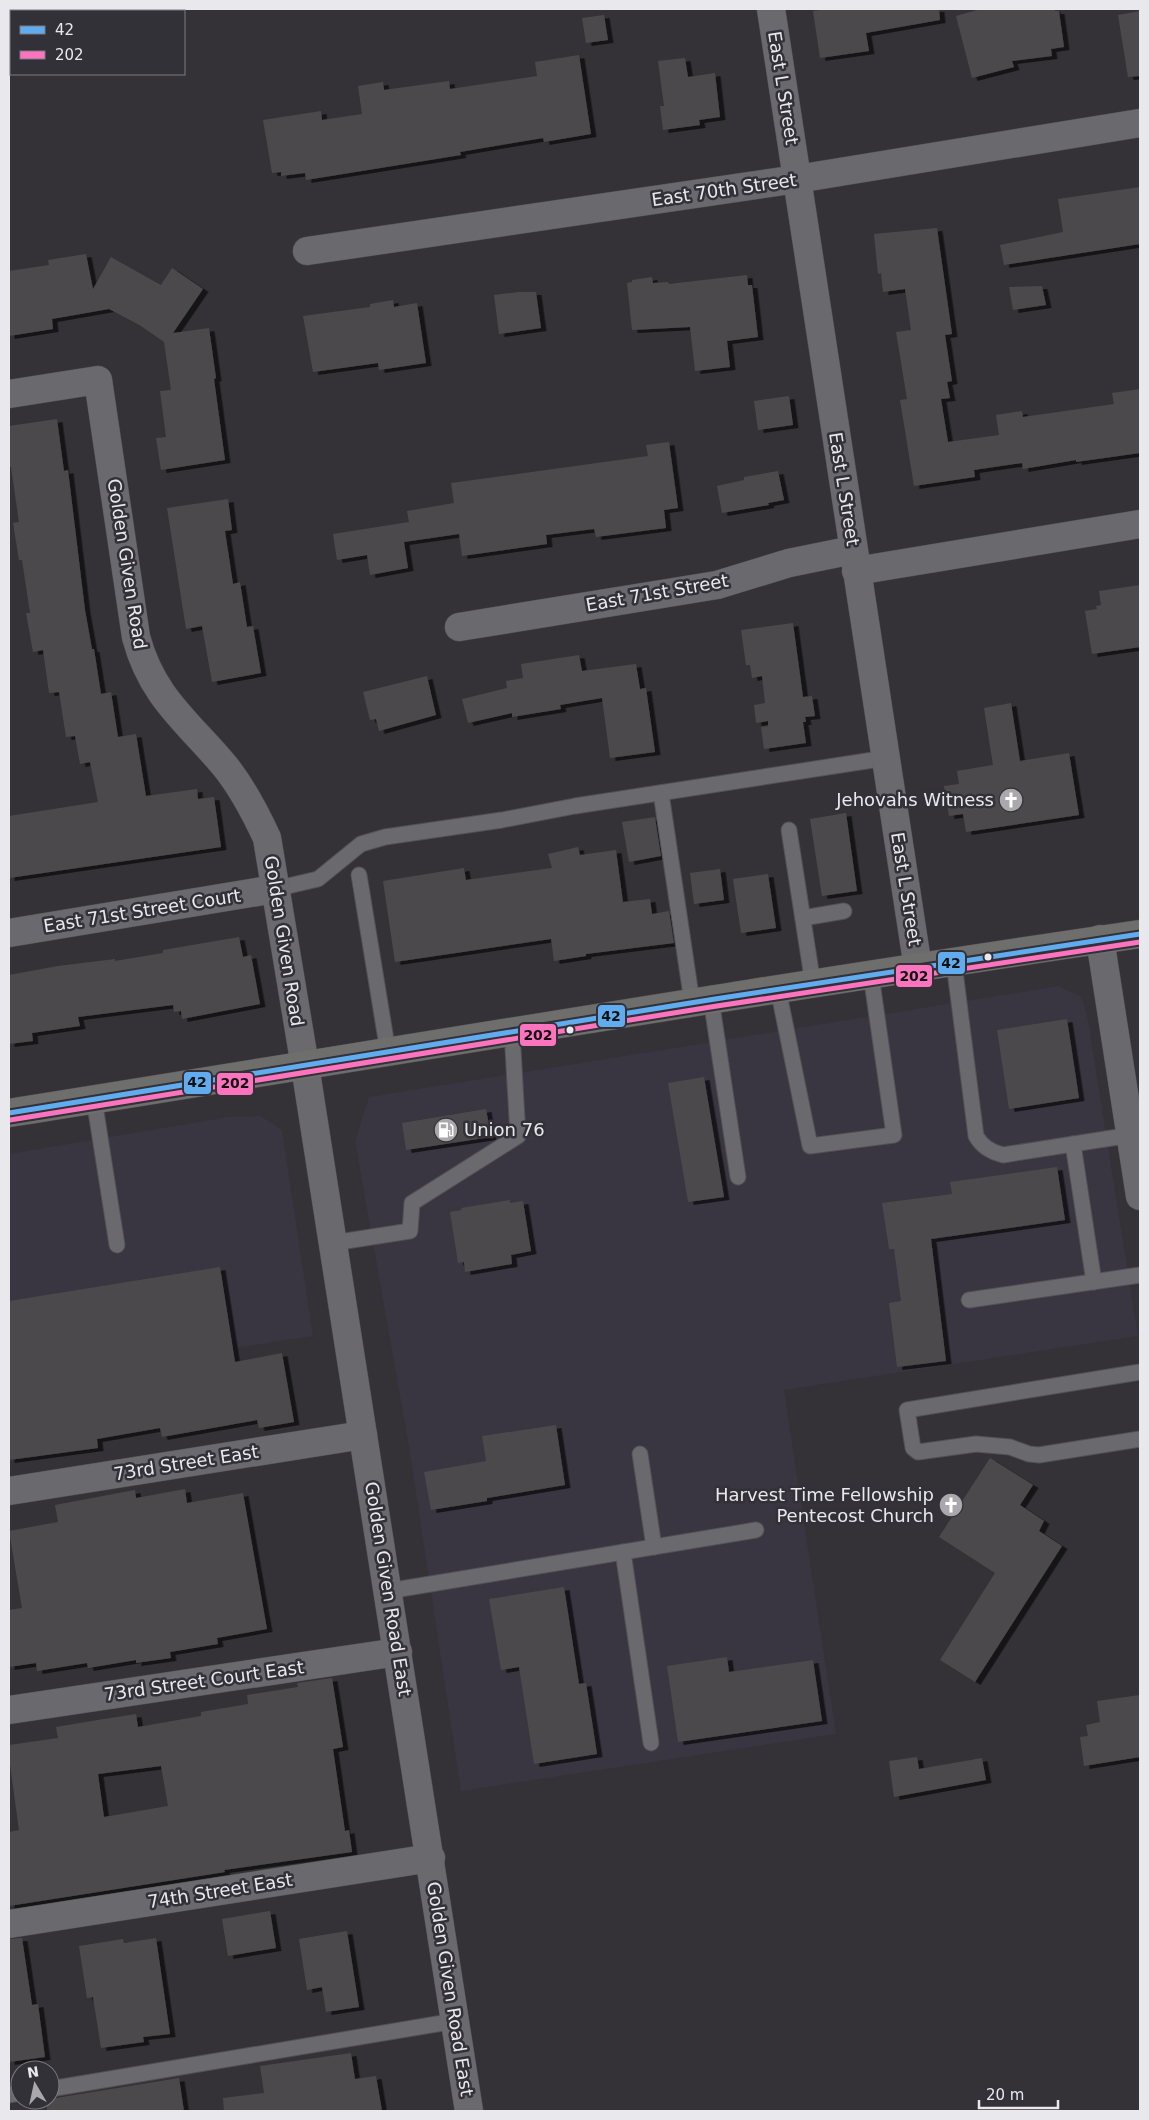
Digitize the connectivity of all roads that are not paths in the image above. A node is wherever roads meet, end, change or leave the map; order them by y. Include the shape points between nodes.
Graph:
1 (771, 9) edge
2 (1140, 123) edge
3 (797, 179) junction
4 (307, 252) dead end
5 (9, 394) edge
6 (1140, 524) edge
7 (855, 560) junction
8 (459, 627) dead end
9 (886, 758) junction
10 (661, 793) junction
11 (789, 830) dead end
12 (359, 875) dead end
13 (275, 889) junction
14 (844, 911) dead end
15 (803, 918) junction
16 (9, 933) edge
17 (1140, 934) edge
18 (1100, 940) junction
19 (954, 962) junction
20 (918, 968) junction
21 (871, 975) junction
22 (813, 984) junction
23 (778, 989) junction
24 (701, 1000) junction
25 (512, 1032) junction
26 (388, 1052) junction
27 (305, 1066) junction
28 (94, 1099) junction
29 (9, 1113) edge
30 (1131, 1135) junction
31 (1074, 1144) junction
32 (738, 1177) dead end
33 (1140, 1196) edge
34 (333, 1242) junction
35 (117, 1245) dead end
36 (1140, 1276) edge
37 (1094, 1282) junction
38 (969, 1300) dead end
39 (1140, 1372) edge
40 (363, 1435) junction
41 (1140, 1439) edge
42 (640, 1454) dead end
43 (9, 1491) edge
44 (756, 1530) dead end
45 (654, 1547) junction
46 (623, 1552) junction
47 (388, 1591) junction
48 (398, 1652) junction
49 (9, 1710) edge
50 (651, 1743) dead end
51 (431, 1858) junction
52 (9, 1924) edge
53 (455, 2021) junction
54 (60, 2087) edge
55 (469, 2111) edge

1 - 3 street, East L Street
2 - 3 street, East 70th Street
3 - 4 street, East 70th Street
3 - 7 street, East L Street
5 - 13 street, Golden Given Road via 98,380 140,652 164,698 224,765 254,810 267,838
6 - 7 street, East 71st Street
7 - 8 street, East 71st Street via 790,562 717,585
7 - 9 street, East L Street
9 - 10 lane
9 - 20 street, East L Street
10 - 13 lane via 385,837 361,844 318,879
10 - 24 lane
11 - 15 lane
12 - 26 lane
13 - 16 street, East 71st Street Court
13 - 27 street, Golden Given Road
14 - 15 lane
15 - 22 lane
17 - 18 main road
18 - 19 main road
18 - 30 street
19 - 20 main road
19 - 31 lane via 976,1136 981,1145 1003,1155
20 - 21 main road
21 - 22 main road
21 - 23 lane via 894,1136 810,1146
22 - 23 main road
23 - 24 main road
24 - 25 main road
24 - 32 lane
25 - 26 main road
25 - 34 lane via 518,1136 412,1203 410,1231
26 - 27 main road
27 - 28 main road
27 - 34 street, Golden Given Road East
28 - 29 main road
28 - 35 lane
30 - 31 lane
30 - 33 street
31 - 37 lane
34 - 40 street, Golden Given Road East
36 - 37 lane
37 - 38 lane
39 - 41 lane via 907,1410 914,1448 918,1452 976,1444 1010,1447 1039,1455
40 - 43 street, 73rd Street East
40 - 47 street, Golden Given Road East
42 - 45 lane
44 - 45 lane
45 - 46 lane
46 - 47 lane
46 - 50 lane
47 - 48 street, Golden Given Road East
48 - 49 street, 73rd Street Court East
48 - 51 street, Golden Given Road East
51 - 52 street, 74th Street East
51 - 53 street, Golden Given Road East
53 - 54 lane
53 - 55 street, Golden Given Road East

